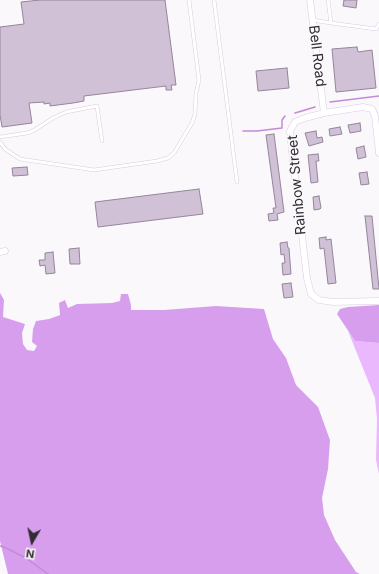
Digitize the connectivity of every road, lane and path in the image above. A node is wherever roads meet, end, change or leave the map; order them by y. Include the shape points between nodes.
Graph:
1 (189, 0) edge
2 (214, 0) edge
3 (310, 0) edge
4 (328, 0) edge
5 (312, 20) junction
6 (331, 23) junction
7 (379, 24) edge
8 (377, 30) edge
9 (324, 113) junction
10 (0, 137) edge
11 (102, 141) dead end
12 (0, 142) edge
13 (379, 154) edge
14 (237, 182) dead end
15 (379, 300) edge

1 - 12 lane via 199,80 195,114 174,153 168,158 157,162 94,170 20,159 5,149
2 - 14 lane
3 - 5 street, Bell Road
4 - 6 lane
5 - 6 lane
5 - 9 street, Bell Road
6 - 8 lane
7 - 8 lane
9 - 13 street, Rainbow Street via 363,107 372,109
9 - 15 street, Rainbow Street via 295,122 290,131 311,294 320,300 333,302
10 - 11 lane via 34,131 66,112 97,106

